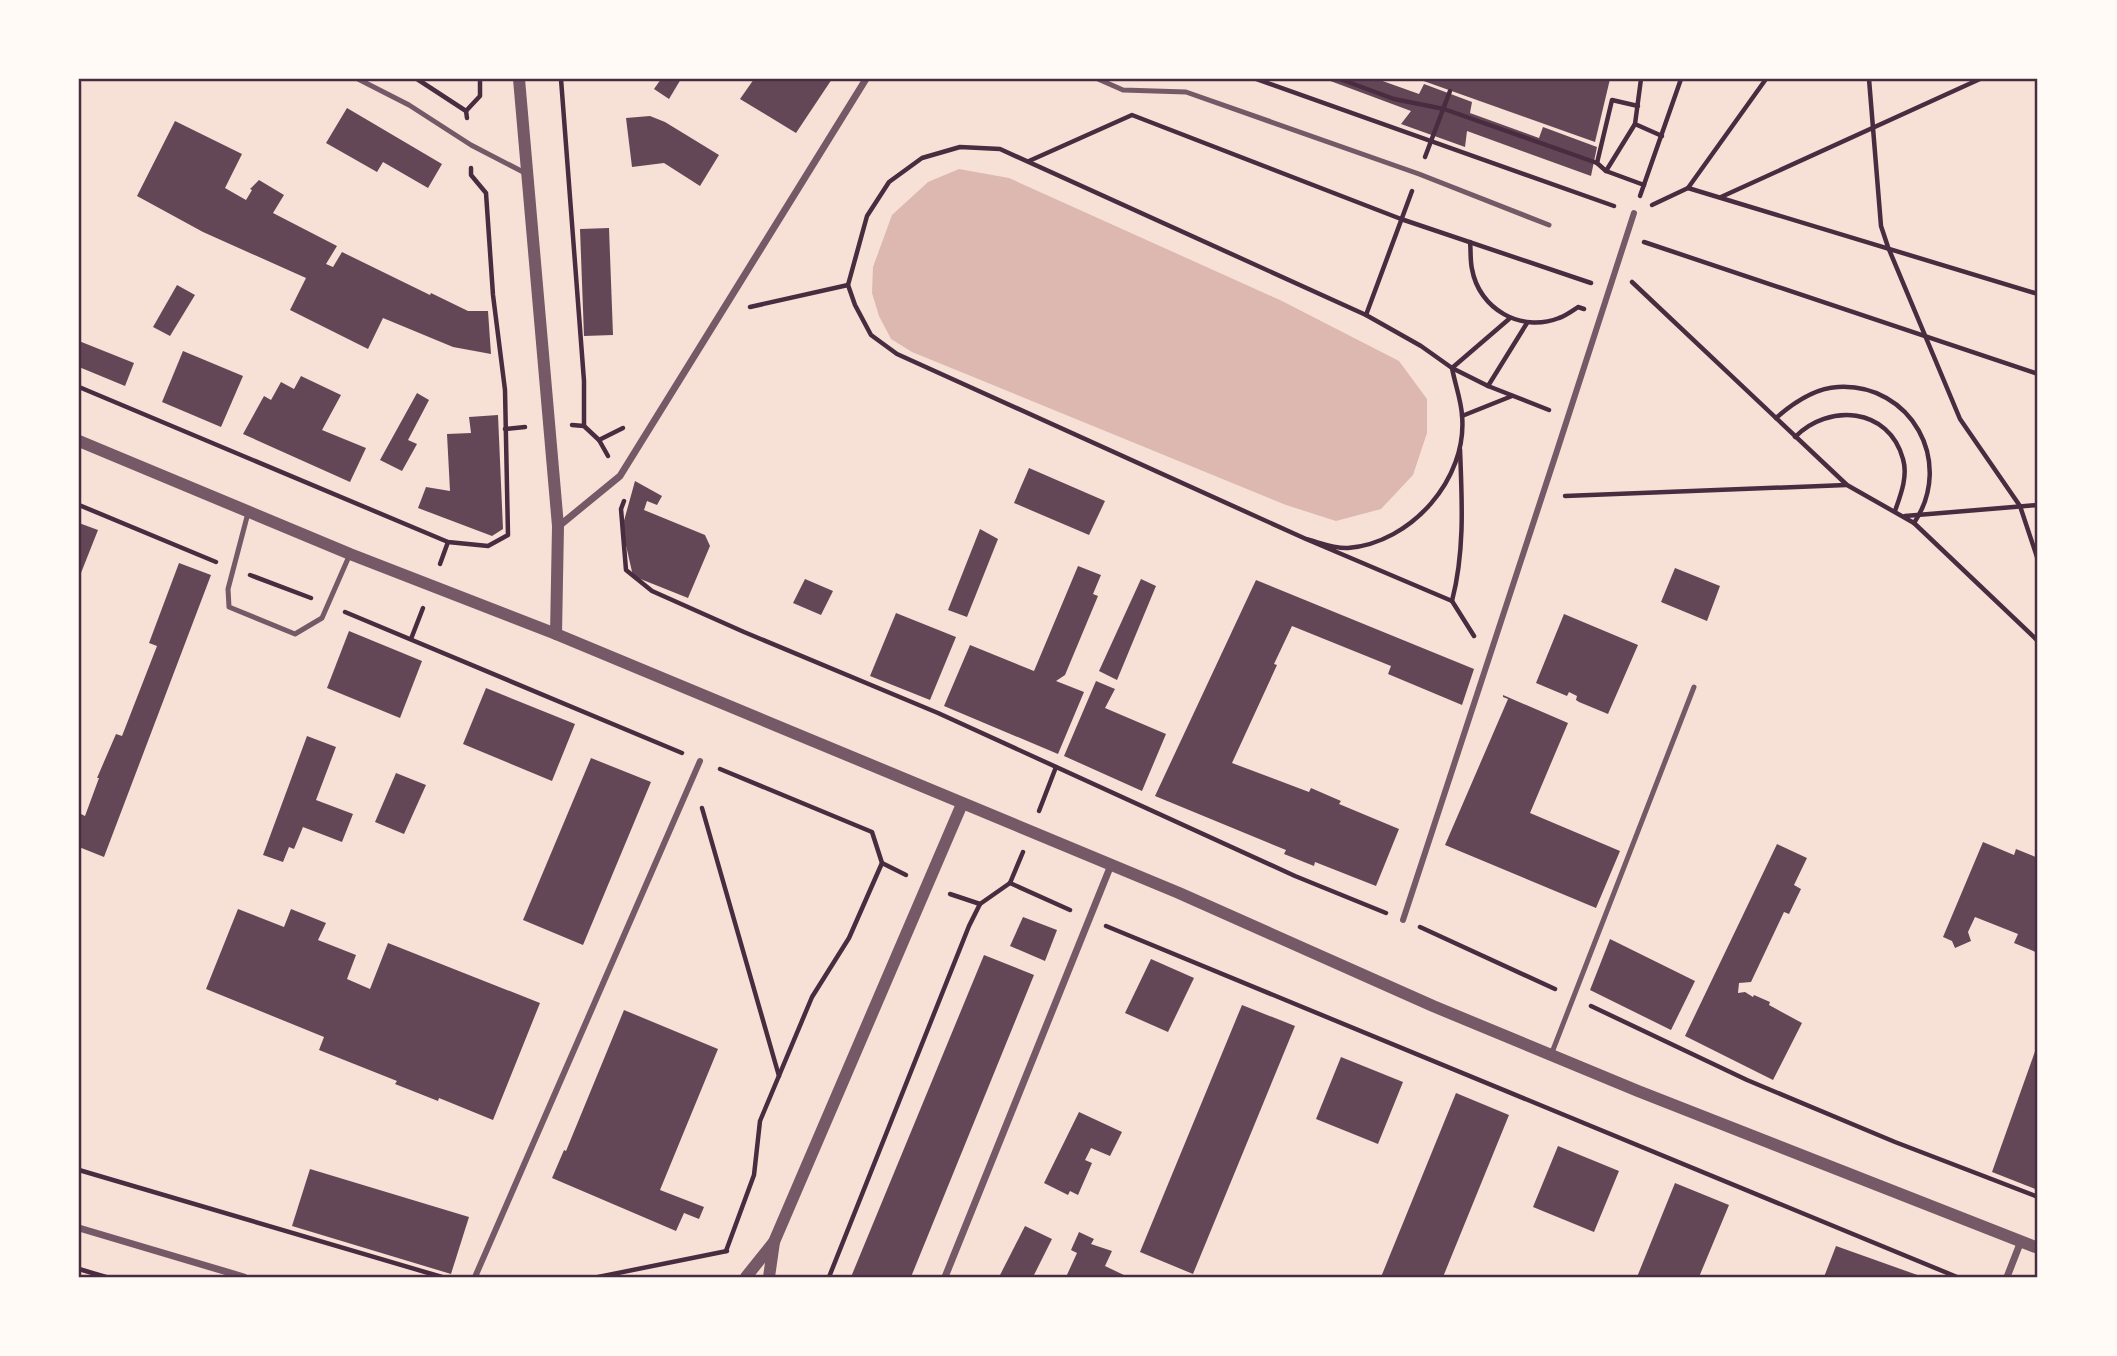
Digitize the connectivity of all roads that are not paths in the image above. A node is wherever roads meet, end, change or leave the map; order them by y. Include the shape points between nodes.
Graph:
1 (358, 79) edge
2 (519, 79) edge
3 (866, 79) edge
4 (1098, 79) edge
5 (527, 174) junction
6 (1634, 213) road end
7 (1549, 225) dead end
8 (79, 441) edge
9 (248, 511) junction
10 (558, 526) junction
11 (350, 554) junction
12 (556, 634) junction
13 (1694, 687) dead end
14 (700, 761) road end
15 (962, 804) junction
16 (1111, 864) junction
17 (1403, 920) road end
18 (1551, 1055) junction
19 (79, 1228) edge
20 (2021, 1241) junction
21 (774, 1242) junction
22 (2038, 1248) edge
23 (244, 1277) edge
24 (475, 1277) edge
25 (746, 1277) edge
26 (769, 1277) edge
27 (944, 1277) edge
28 (2007, 1277) edge

1 - 5 lane
2 - 5 street
3 - 10 street via 620,476
4 - 7 lane via 1123,90 1186,92
5 - 10 street
6 - 17 street
8 - 9 street
9 - 11 street
9 - 11 lane via 228,589 229,607 295,634 321,618
10 - 12 street
11 - 12 street
12 - 15 street
13 - 18 lane
14 - 24 street
15 - 16 street
15 - 21 street
16 - 18 street
16 - 27 street
18 - 20 street
19 - 23 street
20 - 22 street
20 - 28 street
21 - 25 street
21 - 26 street

